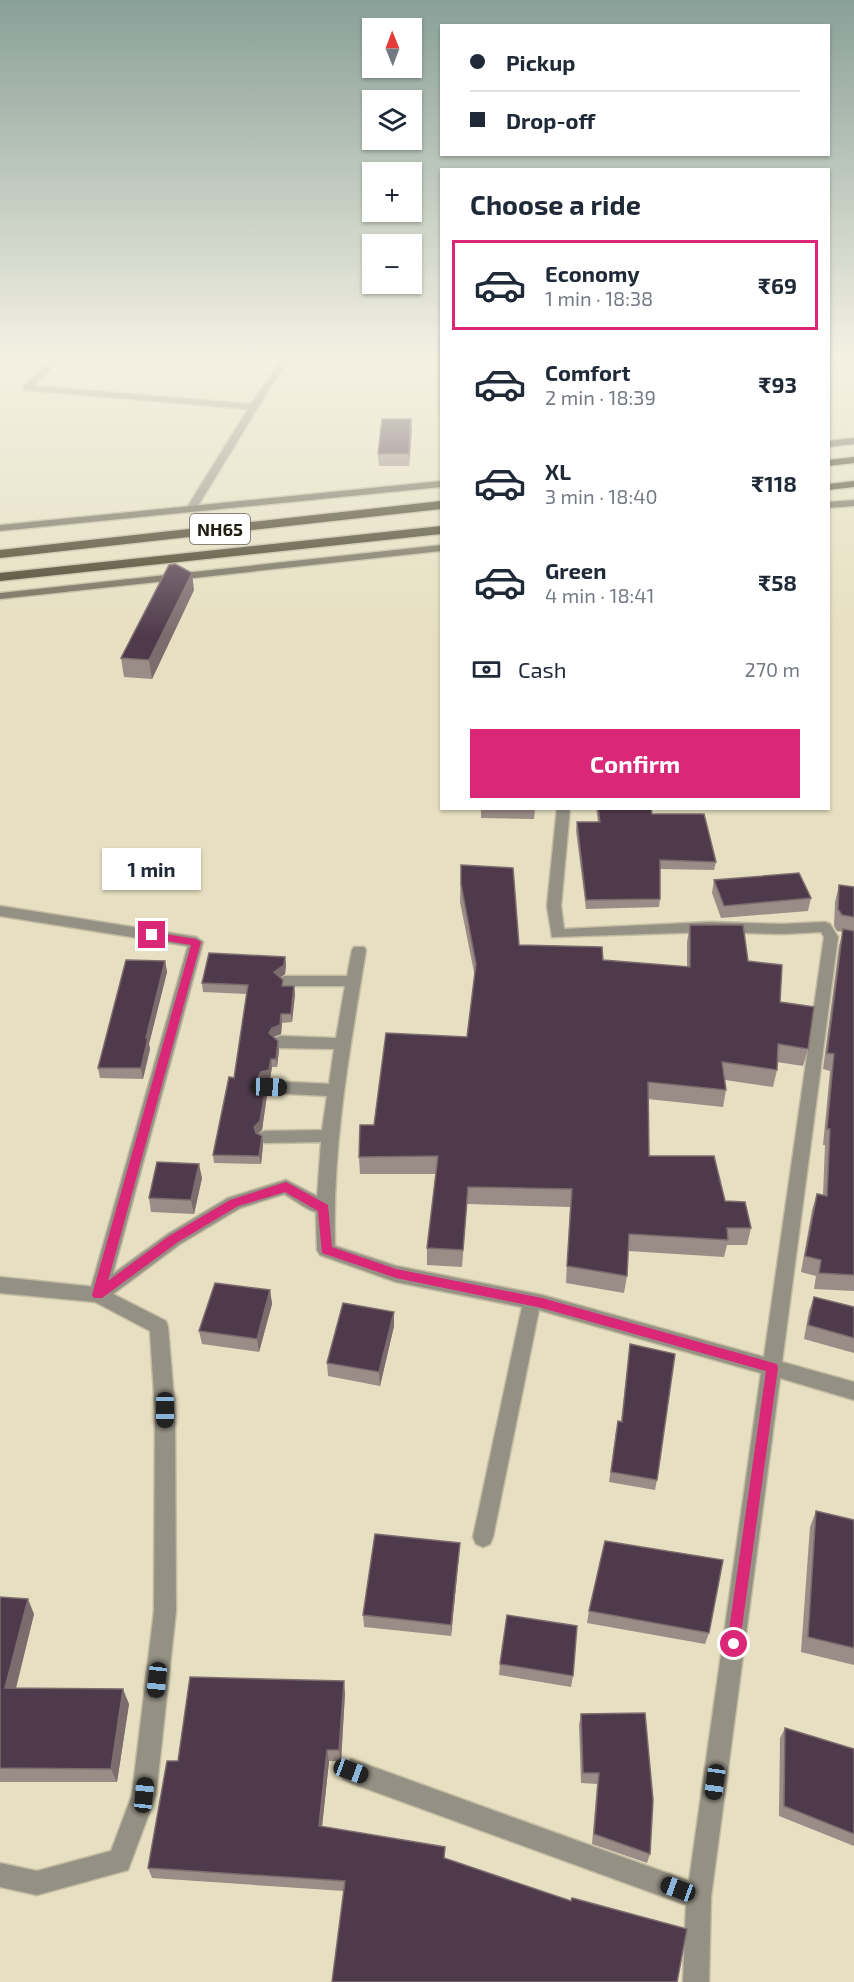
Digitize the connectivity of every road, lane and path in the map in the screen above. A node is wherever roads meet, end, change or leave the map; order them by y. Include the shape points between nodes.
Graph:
1 (226, 451) edge
2 (854, 460) edge
3 (830, 463) edge
4 (440, 484) edge
5 (854, 484) edge
6 (830, 487) edge
7 (854, 502) edge
8 (440, 505) edge
9 (830, 505) edge
10 (191, 509) junction
11 (0, 528) edge
12 (440, 530) edge
13 (440, 548) edge
14 (0, 554) edge
15 (0, 577) edge
16 (0, 596) edge
17 (564, 810) edge
18 (0, 911) edge
19 (359, 950) dead end
20 (284, 981) edge
21 (354, 981) junction
22 (280, 1042) edge
23 (344, 1044) junction
24 (269, 1087) dead end
25 (337, 1090) junction
26 (331, 1136) junction
27 (265, 1137) dead end
28 (324, 1208) junction
29 (0, 1285) edge
30 (98, 1295) junction
31 (532, 1302) junction
32 (772, 1368) junction
33 (854, 1391) edge
34 (483, 1538) dead end
35 (351, 1771) dead end
36 (0, 1875) edge
37 (699, 1897) junction
38 (696, 1982) edge

1 - 10 street
2 - 3 highway
4 - 10 street
5 - 6 highway
7 - 9 street
8 - 14 highway, NH65
10 - 11 street
12 - 15 highway, NH65
13 - 16 street
17 - 32 street via 554,906 557,934 709,927 825,927 837,938
18 - 30 street via 196,942
19 - 21 street
20 - 21 street
21 - 23 street
22 - 23 street
23 - 25 street
24 - 25 street
25 - 26 street
26 - 27 street
26 - 28 street
28 - 30 street via 286,1187 234,1203 174,1239
28 - 31 street via 326,1250 396,1274
29 - 30 street
30 - 36 street via 159,1327 165,1410 165,1611 144,1795 119,1861 37,1883
31 - 32 street
31 - 34 street
32 - 33 street
32 - 37 street
35 - 37 street
37 - 38 street

